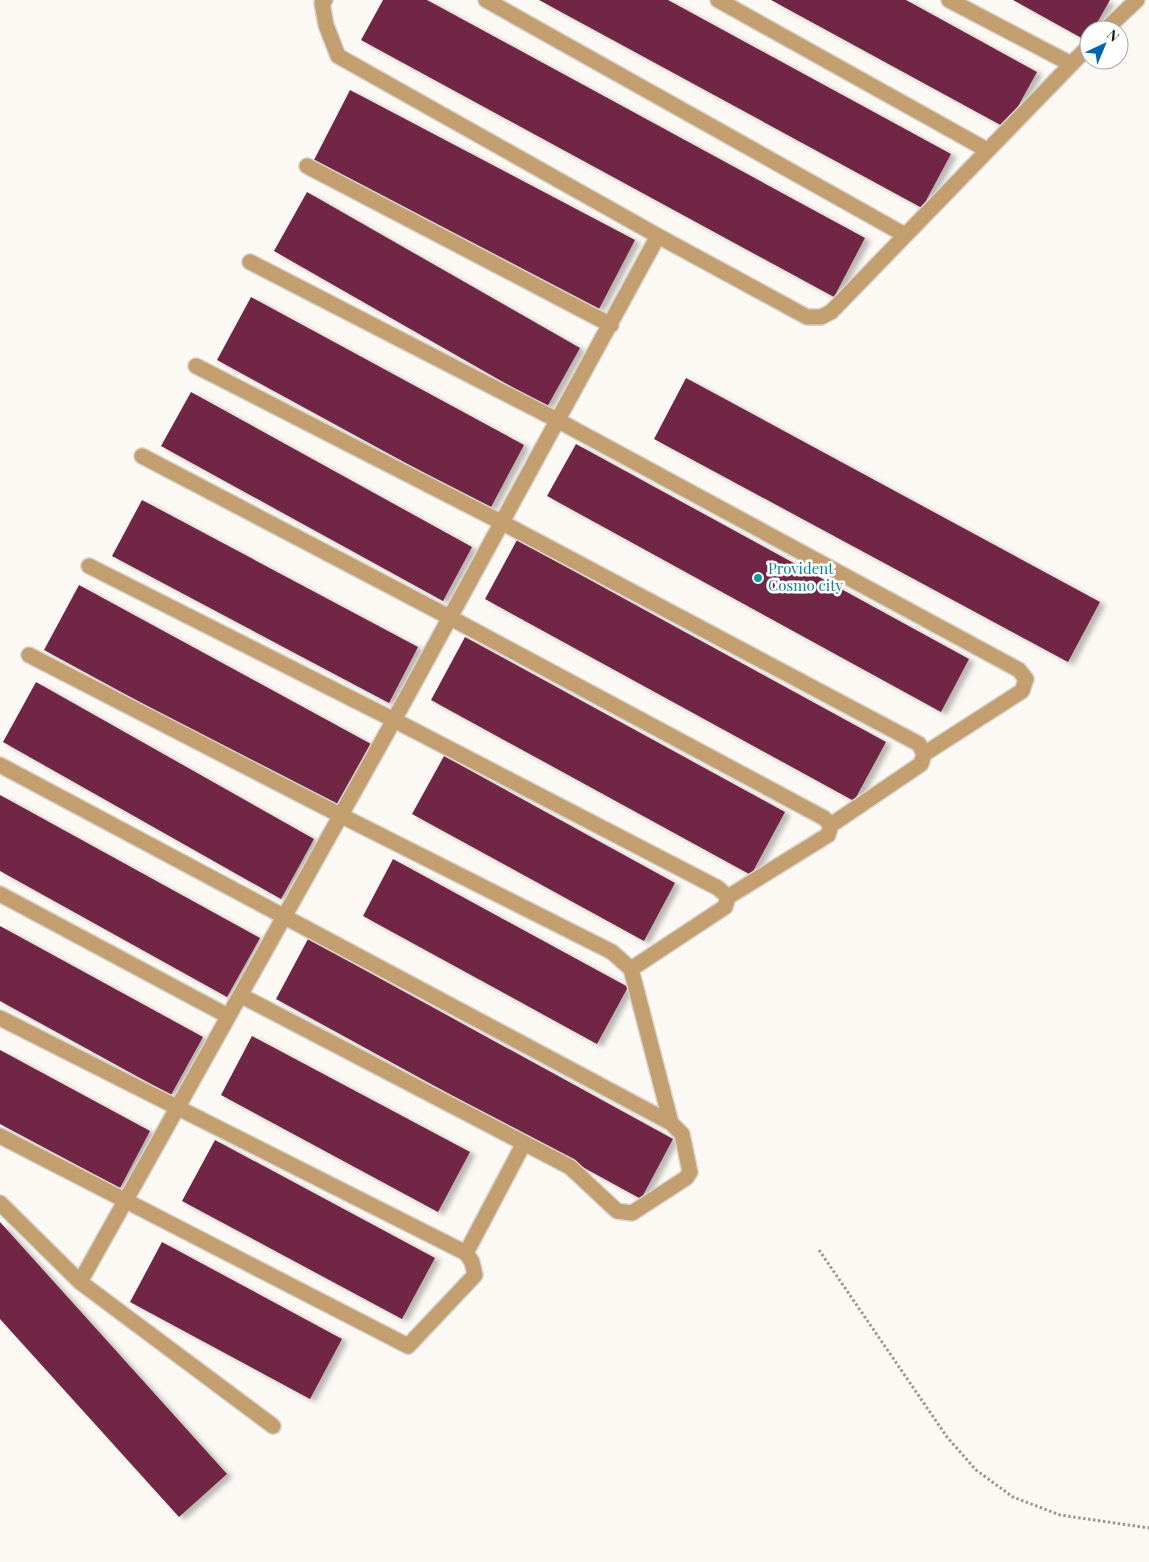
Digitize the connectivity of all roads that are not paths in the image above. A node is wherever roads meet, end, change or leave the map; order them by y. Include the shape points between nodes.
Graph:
1 (325, 0) edge
2 (486, 0) edge
3 (718, 0) edge
4 (949, 0) edge
5 (1137, 0) edge
6 (1116, 20) edge
7 (1079, 57) edge
8 (1072, 64) junction
9 (987, 150) junction
10 (307, 166) dead end
11 (905, 235) junction
12 (658, 236) junction
13 (250, 262) dead end
14 (611, 325) junction
15 (196, 366) dead end
16 (557, 420) junction
17 (142, 456) dead end
18 (501, 522) junction
19 (89, 566) dead end
20 (449, 617) junction
21 (29, 655) dead end
22 (394, 720) junction
23 (924, 754) junction
24 (0, 765) edge
25 (340, 815) junction
26 (830, 825) junction
27 (0, 894) edge
28 (728, 897) junction
29 (284, 916) junction
30 (631, 969) junction
31 (240, 995) junction
32 (228, 1016) junction
33 (0, 1018) edge
34 (177, 1108) junction
35 (671, 1123) junction
36 (0, 1136) edge
37 (524, 1143) junction
38 (125, 1201) junction
39 (0, 1203) edge
40 (466, 1253) junction
41 (80, 1282) junction
42 (273, 1426) dead end

1 - 12 street via 322,3 326,25 338,56
2 - 11 street
3 - 9 street
4 - 8 street
5 - 6 street
7 - 8 street
8 - 9 street
9 - 11 street
10 - 14 street
11 - 12 street via 831,312 821,317 807,317
12 - 14 street
13 - 16 street
14 - 16 street
15 - 18 street
16 - 18 street
16 - 23 street via 1019,670 1026,679 1022,691
17 - 20 street
18 - 20 street
18 - 23 street via 919,744
19 - 22 street
20 - 22 street
20 - 26 street via 815,813
21 - 25 street
22 - 25 street
22 - 28 street via 718,888
23 - 26 street via 921,764
24 - 29 street
25 - 29 street
25 - 30 street via 612,952
26 - 28 street via 828,835
27 - 32 street
28 - 30 street via 725,907
29 - 31 street
29 - 35 street
30 - 35 street
31 - 32 street
31 - 37 street
32 - 34 street
33 - 34 street
34 - 38 street
34 - 40 street
35 - 37 street via 682,1134 690,1172 686,1178 632,1213 616,1211 570,1167
36 - 38 street
37 - 40 street
38 - 40 street via 408,1346 475,1275
38 - 41 street
39 - 41 street
41 - 42 street

